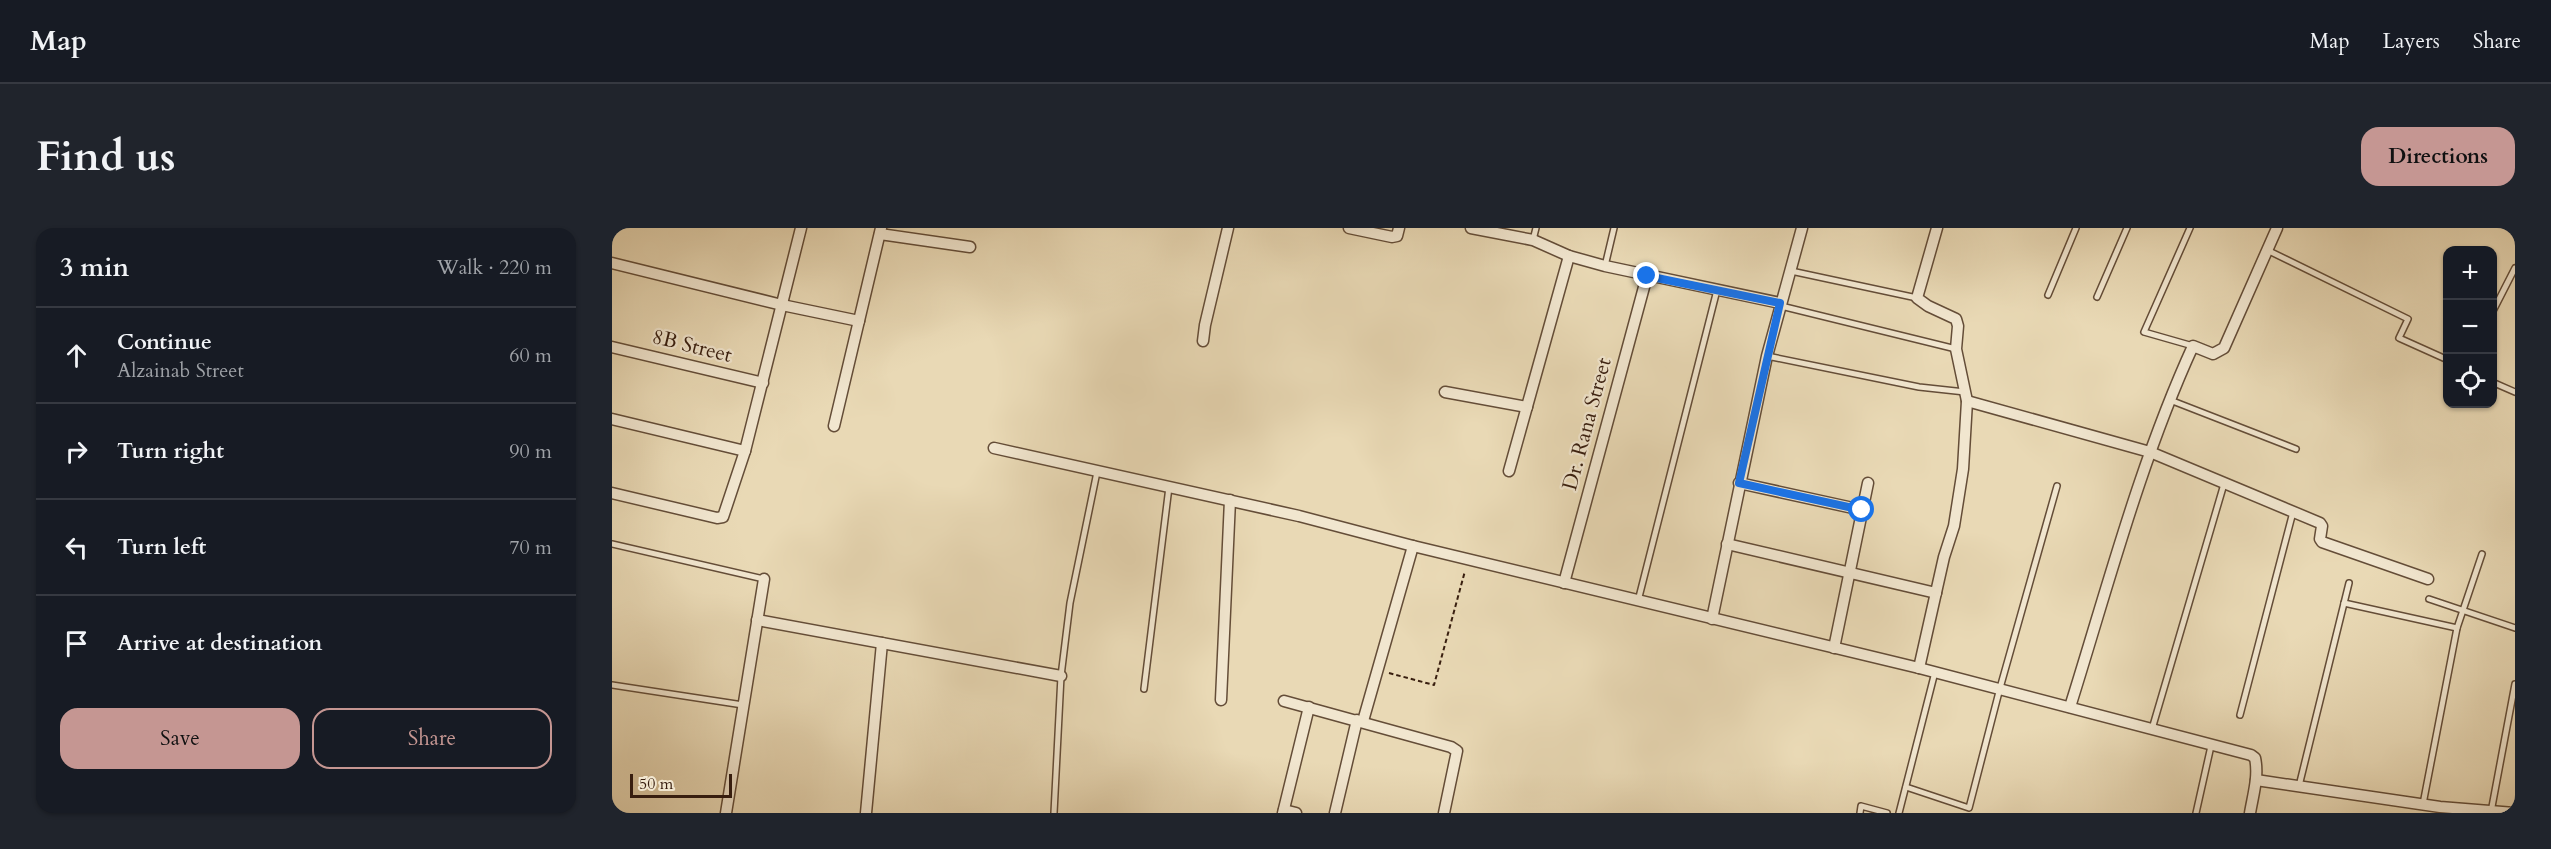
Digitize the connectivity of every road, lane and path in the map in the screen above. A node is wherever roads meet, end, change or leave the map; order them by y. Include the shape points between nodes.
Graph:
1 (801, 228) edge
2 (1228, 228) edge
3 (1349, 228) edge
4 (1399, 228) edge
5 (1471, 228) edge
6 (1536, 228) edge
7 (1614, 228) edge
8 (1802, 228) edge
9 (1937, 228) edge
10 (2076, 228) edge
11 (2127, 228) edge
12 (2190, 228) edge
13 (2277, 228) edge
14 (881, 231) edge
15 (1533, 240) junction
16 (970, 247) dead end
17 (2266, 250) junction
18 (1569, 256) junction
19 (612, 263) edge
20 (1605, 266) junction
21 (2515, 268) edge
22 (1789, 271) junction
23 (1647, 276) junction
24 (1717, 289) junction
25 (2048, 295) dead end
26 (2097, 297) dead end
27 (1917, 298) junction
28 (1780, 304) junction
29 (782, 305) junction
30 (2497, 305) edge
31 (859, 321) junction
32 (1203, 341) dead end
33 (2193, 346) junction
34 (612, 347) edge
35 (1956, 349) junction
36 (1767, 356) junction
37 (2443, 358) edge
38 (763, 383) junction
39 (2497, 384) edge
40 (1445, 392) dead end
41 (2515, 392) edge
42 (1966, 397) junction
43 (2169, 399) junction
44 (1527, 407) junction
45 (612, 419) edge
46 (834, 426) dead end
47 (994, 448) dead end
48 (2296, 449) dead end
49 (745, 452) junction
50 (2150, 452) junction
51 (1509, 471) dead end
52 (1097, 472) junction
53 (1739, 483) junction
54 (1868, 483) dead end
55 (2224, 484) junction
56 (2057, 486) dead end
57 (1169, 487) junction
58 (612, 493) edge
59 (1230, 500) junction
60 (1862, 510) junction
61 (2293, 512) junction
62 (612, 544) edge
63 (1727, 544) junction
64 (1413, 546) junction
65 (2482, 554) dead end
66 (1468, 560) junction
67 (1849, 572) junction
68 (764, 579) joint
69 (2428, 579) dead end
70 (1564, 583) junction
71 (2349, 583) dead end
72 (1936, 593) junction
73 (2429, 599) dead end
74 (1638, 601) junction
75 (2344, 603) junction
76 (2463, 611) junction
77 (1712, 618) junction
78 (757, 620) junction
79 (2457, 628) junction
80 (2515, 628) edge
81 (882, 643) junction
82 (1833, 648) junction
83 (1919, 668) junction
84 (1377, 670) junction
85 (1935, 672) junction
86 (1061, 676) junction
87 (2515, 684) edge
88 (612, 685) edge
89 (2000, 688) junction
90 (1144, 689) dead end
91 (1221, 700) dead end
92 (1284, 701) dead end
93 (743, 705) junction
94 (1309, 707) junction
95 (2070, 707) junction
96 (2240, 715) dead end
97 (1360, 721) junction
98 (2152, 729) junction
99 (2211, 746) junction
100 (2256, 780) junction
101 (1906, 787) junction
102 (2298, 788) junction
103 (2423, 804) junction
104 (2440, 810) edge
105 (1283, 811) edge
106 (2486, 812) edge
107 (726, 813) edge
108 (866, 813) edge
109 (1053, 813) edge
110 (1296, 813) edge
111 (1335, 813) edge
112 (1444, 813) edge
113 (1860, 813) edge
114 (1887, 813) edge
115 (1899, 813) edge
116 (2196, 813) edge
117 (2250, 813) edge
118 (2515, 813) edge

1 - 29 street
2 - 32 street
3 - 4 street via 1392,237 1397,236
5 - 15 street
6 - 15 lane
7 - 20 lane
8 - 22 street
9 - 27 street
10 - 25 lane
11 - 26 lane
12 - 33 lane via 2144,332
13 - 17 street
14 - 16 street
14 - 31 street
15 - 18 street
17 - 33 street via 2224,348 2213,354
17 - 37 lane via 2409,319 2399,338
18 - 20 street
18 - 44 street
19 - 29 street
20 - 23 street
21 - 30 lane
22 - 27 lane
22 - 28 street
23 - 24 street
23 - 70 street, Dr. Rana Street
24 - 28 street
24 - 74 lane
27 - 35 street via 1956,319
28 - 35 lane
28 - 36 street
29 - 31 street
29 - 38 street
31 - 46 street
33 - 43 street
34 - 38 street, 8B Street
35 - 42 street
36 - 42 lane
36 - 53 street
38 - 49 street
39 - 41 lane
40 - 44 street
42 - 50 street
42 - 72 street via 1963,469 1954,526
43 - 48 lane
43 - 50 street
44 - 51 street
45 - 49 street
47 - 52 street
49 - 58 street via 723,517
50 - 55 street
50 - 95 street
52 - 57 street
52 - 86 lane via 1070,603
53 - 60 street
53 - 63 street
54 - 60 street
55 - 61 street
55 - 98 lane
56 - 89 lane
57 - 59 street
57 - 90 lane
59 - 64 street
59 - 91 street
60 - 67 street
61 - 69 street via 2320,523 2322,542
61 - 96 lane
62 - 68 lane
63 - 67 street
63 - 77 street
64 - 66 street
64 - 84 street
65 - 76 lane
66 - 70 street
66 - 84 path via 1434,685
67 - 72 street
67 - 82 street
68 - 78 street
70 - 74 street
71 - 75 lane
72 - 83 street
73 - 76 lane
74 - 77 street
75 - 79 lane
75 - 102 lane
76 - 79 lane
76 - 80 lane
77 - 82 street
78 - 81 street
78 - 93 street
79 - 103 lane
81 - 86 street
81 - 108 street
82 - 83 street
83 - 85 street
84 - 97 street
85 - 89 street
85 - 101 lane
86 - 109 lane
87 - 106 lane
88 - 93 lane
89 - 95 street
89 - 101 lane via 1969,808
92 - 94 street
93 - 107 street
94 - 97 street
94 - 105 street
95 - 98 street
97 - 111 street
97 - 112 street via 1457,751
98 - 99 street
99 - 100 street via 2255,758
99 - 116 lane
100 - 102 street
100 - 117 street
101 - 115 lane
102 - 103 street
103 - 104 street
104 - 106 street
105 - 110 street
106 - 118 street
113 - 114 lane via 1862,806

